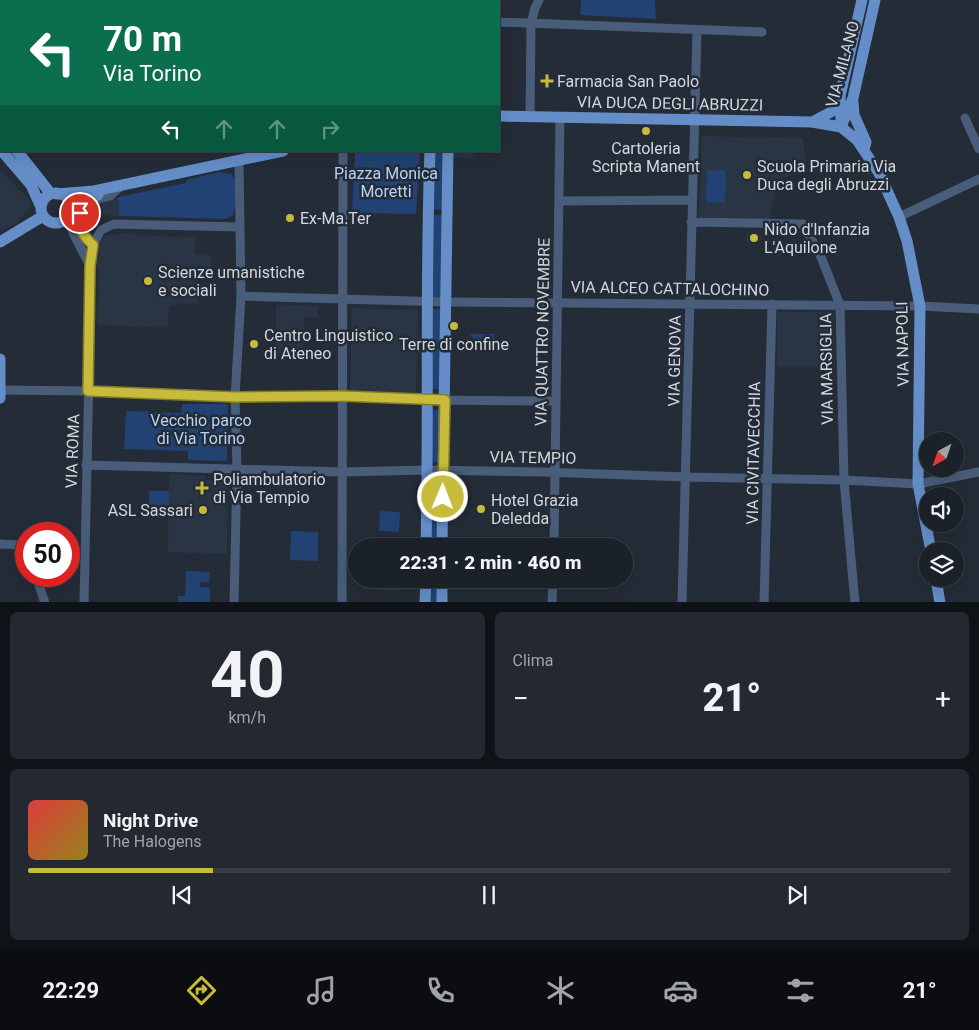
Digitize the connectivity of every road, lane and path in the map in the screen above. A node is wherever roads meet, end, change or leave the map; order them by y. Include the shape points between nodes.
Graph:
1 (539, 0) edge
2 (862, 0) edge
3 (874, 0) edge
4 (500, 22) edge
5 (531, 24) junction
6 (697, 30) junction
7 (762, 32) dead end
8 (840, 96) junction
9 (853, 98) junction
10 (500, 116) edge
11 (530, 117) junction
12 (560, 118) junction
13 (965, 118) dead end
14 (694, 119) junction
15 (812, 122) junction
16 (841, 127) junction
17 (979, 149) edge
18 (864, 151) junction
19 (3, 152) edge
20 (18, 152) edge
21 (279, 152) edge
22 (343, 152) edge
23 (430, 152) edge
24 (448, 152) edge
25 (239, 161) junction
26 (979, 179) edge
27 (120, 186) junction
28 (54, 194) junction
29 (692, 200) junction
30 (559, 202) junction
31 (42, 211) junction
32 (428, 212) junction
33 (447, 212) junction
34 (68, 215) junction
35 (899, 217) junction
36 (691, 222) junction
37 (239, 228) junction
38 (0, 242) edge
39 (93, 245) junction
40 (90, 266) junction
41 (241, 296) junction
42 (342, 300) junction
43 (427, 301) junction
44 (446, 302) junction
45 (557, 302) junction
46 (690, 304) junction
47 (772, 304) junction
48 (840, 305) junction
49 (920, 306) junction
50 (979, 309) edge
51 (0, 359) edge
52 (0, 390) edge
53 (88, 391) junction
54 (342, 396) junction
55 (235, 397) junction
56 (0, 398) edge
57 (428, 400) junction
58 (445, 400) junction
59 (555, 401) junction
60 (86, 465) junction
61 (237, 469) junction
62 (428, 470) junction
63 (443, 470) junction
64 (342, 472) junction
65 (555, 472) junction
66 (979, 472) edge
67 (686, 477) junction
68 (768, 479) junction
69 (844, 480) junction
70 (918, 484) junction
71 (426, 538) edge
72 (442, 538) edge
73 (554, 538) edge
74 (929, 542) edge
75 (0, 544) edge
76 (15, 545) edge
77 (40, 587) edge
78 (937, 587) edge
79 (426, 588) edge
80 (442, 588) edge
81 (553, 588) edge
82 (45, 602) edge
83 (84, 602) edge
84 (234, 602) edge
85 (342, 602) edge
86 (425, 602) edge
87 (442, 602) edge
88 (552, 602) edge
89 (682, 602) edge
90 (764, 602) edge
91 (855, 602) edge
92 (940, 602) edge

1 - 5 street
2 - 8 main road, VIA MILANO
3 - 9 main road, VIA MILANO
4 - 5 street
5 - 6 street
5 - 11 street
6 - 7 street
6 - 14 street, VIA GENOVA
8 - 15 main road via 831,112
8 - 16 main road, VIA MILANO
9 - 16 main road, VIA MILANO
9 - 18 main road via 854,114 866,142
10 - 11 main road, VIA DUCA DEGLI ABRUZZI
11 - 12 main road, VIA DUCA DEGLI ABRUZZI
12 - 14 main road, VIA DUCA DEGLI ABRUZZI
12 - 30 street, VIA QUATTRO NOVEMBRE
13 - 17 street
14 - 15 main road, VIA DUCA DEGLI ABRUZZI
14 - 29 street, VIA GENOVA
15 - 16 main road, VIA DUCA DEGLI ABRUZZI
16 - 18 main road, VIA NAPOLI via 857,140
18 - 35 main road, VIA NAPOLI via 879,173
19 - 31 main road via 31,185
20 - 28 main road
21 - 25 main road
22 - 42 street
23 - 32 main road
24 - 33 main road
25 - 27 main road
25 - 37 street
26 - 35 street
27 - 28 main road via 94,192
27 - 34 main road via 85,200
27 - 39 street via 110,196 98,199 80,213 79,225
28 - 31 main road via 44,199
28 - 34 main road via 68,201
29 - 30 street
29 - 36 street, VIA GENOVA
30 - 45 street, VIA QUATTRO NOVEMBRE
31 - 34 main road via 46,219 54,223 63,221
31 - 38 main road
32 - 33 main road
32 - 43 main road
33 - 44 main road
34 - 40 street, VIA ROMA via 72,231
35 - 49 main road, VIA NAPOLI
36 - 46 street, VIA GENOVA
36 - 48 street, VIA MARSIGLIA via 803,224 821,257
37 - 39 street via 114,224 101,230
37 - 41 street
39 - 40 street
40 - 53 street, VIA ROMA
41 - 42 street, VIA ALCEO CATTALOCHINO
41 - 55 street
42 - 43 street, VIA ALCEO CATTALOCHINO
42 - 54 street
43 - 44 street, VIA ALCEO CATTALOCHINO
43 - 57 main road
44 - 45 street, VIA ALCEO CATTALOCHINO
44 - 58 main road
45 - 46 street, VIA ALCEO CATTALOCHINO
45 - 59 street, VIA QUATTRO NOVEMBRE
46 - 47 street, VIA ALCEO CATTALOCHINO
46 - 67 street, VIA GENOVA
47 - 48 street, VIA ALCEO CATTALOCHINO
47 - 68 street, VIA CIVITAVECCHIA
48 - 49 street, VIA ALCEO CATTALOCHINO
48 - 69 street, VIA MARSIGLIA
49 - 50 street, VIA ALCEO CATTALOCHINO
49 - 70 main road, VIA NAPOLI
51 - 52 main road
52 - 53 street
52 - 56 main road
53 - 55 street
53 - 60 street, VIA ROMA
54 - 55 street
54 - 57 street
54 - 64 street
55 - 61 street
57 - 58 street
57 - 62 main road
58 - 59 street
58 - 63 main road
59 - 65 street, VIA QUATTRO NOVEMBRE
60 - 61 street, VIA TEMPIO
60 - 83 street, VIA ROMA
61 - 64 street, VIA TEMPIO
61 - 84 street
62 - 63 street, VIA TEMPIO
62 - 64 street, VIA TEMPIO
62 - 71 main road
63 - 65 street, VIA TEMPIO
63 - 72 main road
64 - 85 street
65 - 67 street, VIA TEMPIO
65 - 73 street, VIA QUATTRO NOVEMBRE
66 - 70 street, VIA TEMPIO
67 - 68 street, VIA TEMPIO
67 - 89 street, VIA GENOVA
68 - 69 street, VIA TEMPIO
68 - 90 street, VIA CIVITAVECCHIA
69 - 70 street, VIA TEMPIO
69 - 91 street, VIA MARSIGLIA
70 - 74 main road, VIA NAPOLI
75 - 76 street
77 - 82 street
78 - 92 main road
79 - 86 main road
80 - 87 main road
81 - 88 street

